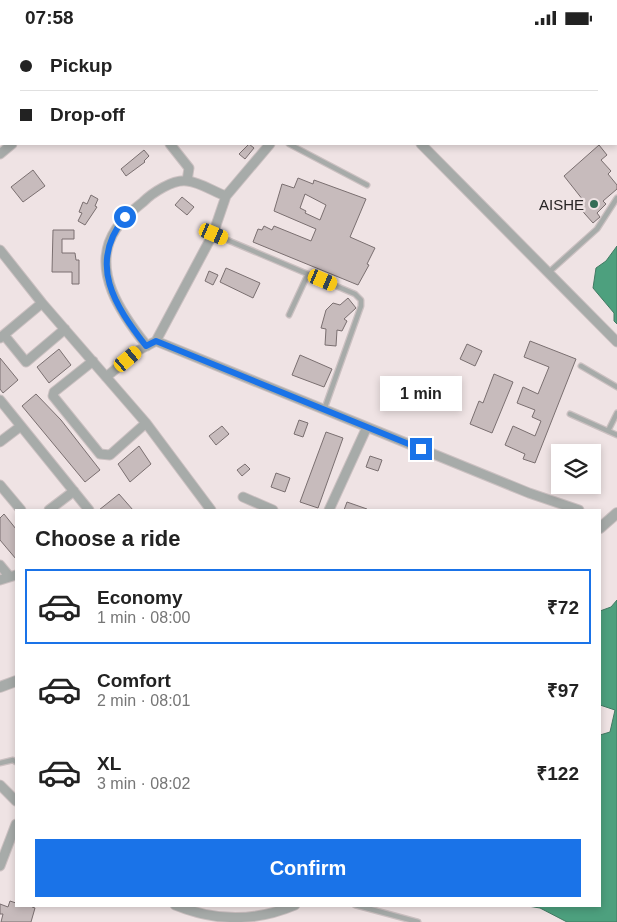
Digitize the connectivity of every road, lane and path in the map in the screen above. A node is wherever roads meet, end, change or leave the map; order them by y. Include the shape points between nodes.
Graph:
1 (11, 145) edge
2 (171, 145) edge
3 (269, 145) edge
4 (291, 145) edge
5 (422, 145) edge
6 (0, 154) edge
7 (187, 181) junction
8 (367, 185) dead end
9 (226, 196) junction
10 (617, 198) edge
11 (214, 234) junction
12 (0, 250) edge
13 (308, 274) junction
14 (547, 274) junction
15 (42, 303) junction
16 (289, 315) dead end
17 (65, 329) junction
18 (2, 336) edge
19 (156, 341) junction
20 (617, 342) edge
21 (146, 346) junction
22 (93, 361) junction
23 (581, 365) dead end
24 (106, 377) junction
25 (617, 387) edge
26 (0, 399) edge
27 (324, 410) junction
28 (617, 413) edge
29 (570, 414) dead end
30 (146, 423) junction
31 (21, 426) junction
32 (367, 427) junction
33 (608, 431) junction
34 (617, 435) edge
35 (0, 442) edge
36 (0, 485) edge
37 (74, 491) junction
38 (243, 497) dead end
39 (19, 509) edge
40 (50, 509) edge
41 (88, 509) edge
42 (210, 509) edge
43 (271, 509) edge
44 (329, 509) edge
45 (576, 509) edge
46 (609, 517) edge
47 (601, 527) edge
48 (0, 565) edge
49 (13, 575) edge
50 (0, 580) edge
51 (15, 681) edge
52 (0, 687) edge
53 (15, 762) edge
54 (0, 763) edge
55 (0, 785) edge
56 (15, 800) edge
57 (15, 827) edge
58 (0, 866) edge
59 (180, 907) edge
60 (290, 907) edge
61 (363, 907) edge
62 (235, 922) edge
63 (418, 922) edge

1 - 6 street
2 - 7 street via 189,168
3 - 9 street
4 - 8 lane
5 - 14 street
7 - 9 street
7 - 21 street via 151,194 125,217 108,247 106,263 116,304
9 - 11 street
10 - 14 lane via 597,229
11 - 13 lane
11 - 19 street
12 - 15 street
13 - 16 lane
13 - 27 lane via 361,299
14 - 20 street
15 - 17 street
15 - 18 street
17 - 18 street via 26,363
17 - 22 street
19 - 21 street
19 - 27 street
21 - 24 street
22 - 24 street
22 - 30 street via 53,396 100,454 110,455
23 - 25 lane
24 - 30 street
26 - 31 street
27 - 32 street
28 - 33 lane
29 - 33 lane
30 - 42 street
31 - 35 street
31 - 37 street
32 - 44 street
32 - 45 street
33 - 34 lane
36 - 39 street
37 - 40 street
37 - 41 street
38 - 43 street
46 - 47 street
48 - 49 street
49 - 50 street
51 - 52 street
53 - 54 lane
55 - 56 street
57 - 58 street
59 - 62 street via 192,913
60 - 62 street via 257,919
61 - 63 lane

